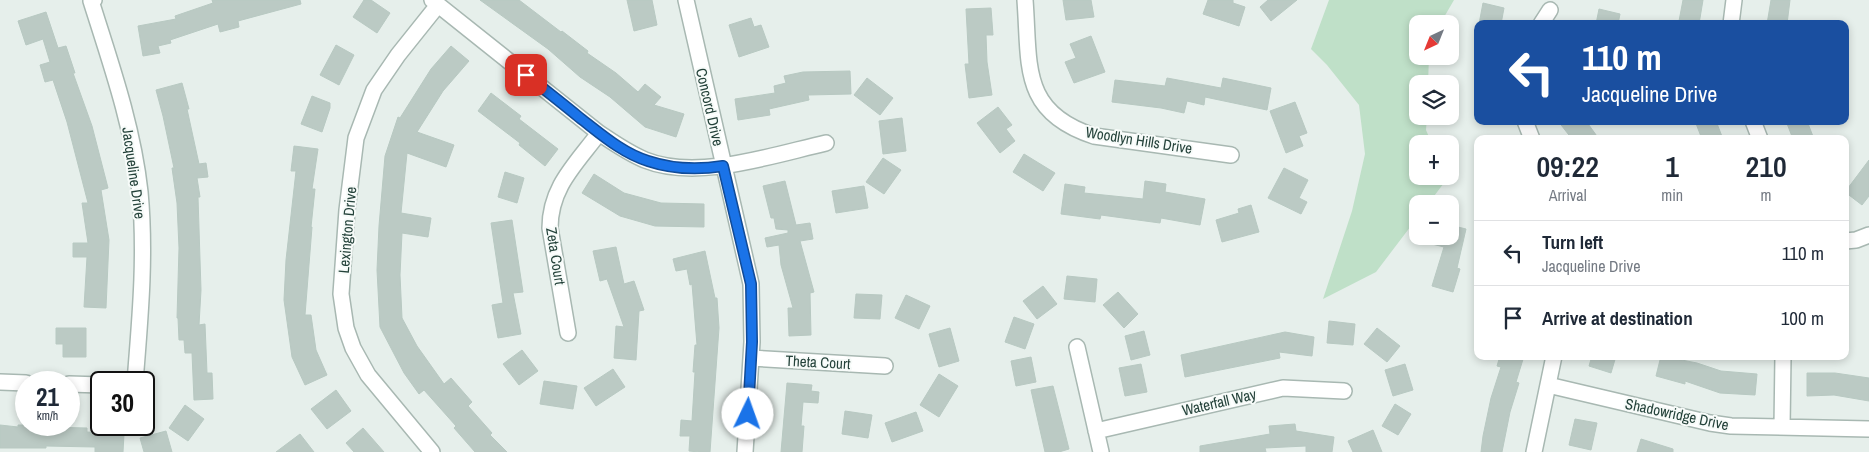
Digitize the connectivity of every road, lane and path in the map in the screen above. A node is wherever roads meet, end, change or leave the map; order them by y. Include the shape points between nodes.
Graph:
1 (94, 0) edge
2 (686, 0) edge
3 (1026, 0) edge
4 (1734, 0) edge
5 (435, 3) edge
6 (1550, 10) dead end
7 (1544, 20) edge
8 (1732, 20) edge
9 (599, 133) junction
10 (826, 143) dead end
11 (1231, 155) dead end
12 (723, 166) junction
13 (1869, 235) edge
14 (1849, 241) edge
15 (568, 333) dead end
16 (1077, 347) dead end
17 (751, 358) junction
18 (1553, 360) edge
19 (1783, 360) edge
20 (885, 366) dead end
21 (136, 371) edge
22 (0, 382) edge
23 (15, 383) edge
24 (1548, 385) junction
25 (1344, 391) dead end
26 (1782, 427) junction
27 (1869, 429) edge
28 (1096, 431) junction
29 (432, 452) edge
30 (745, 452) edge
31 (1101, 452) edge
32 (1534, 452) edge

1 - 21 street, Jacqueline Drive via 91,1 123,102 140,190 142,284
2 - 12 street, Concord Drive
3 - 11 street, Woodlyn Hills Drive via 1030,76 1041,100 1056,118 1072,129 1094,136
4 - 8 street
5 - 9 street
5 - 29 street, Lexington Drive via 374,90 356,138 341,294 346,328 368,375
6 - 7 street
9 - 12 street via 646,161 664,166 689,169
9 - 15 street, Zeta Court via 561,183 550,213
10 - 12 street
12 - 17 street, Concord Drive via 751,284
13 - 14 street
16 - 28 street
17 - 20 street, Theta Court
17 - 30 street, Concord Drive
18 - 24 street
19 - 26 street
22 - 23 street
24 - 26 street, Shadowridge Drive via 1710,423
24 - 32 street
25 - 28 street, Waterfall Way via 1283,388
26 - 27 street, Shadowridge Drive
28 - 31 street

